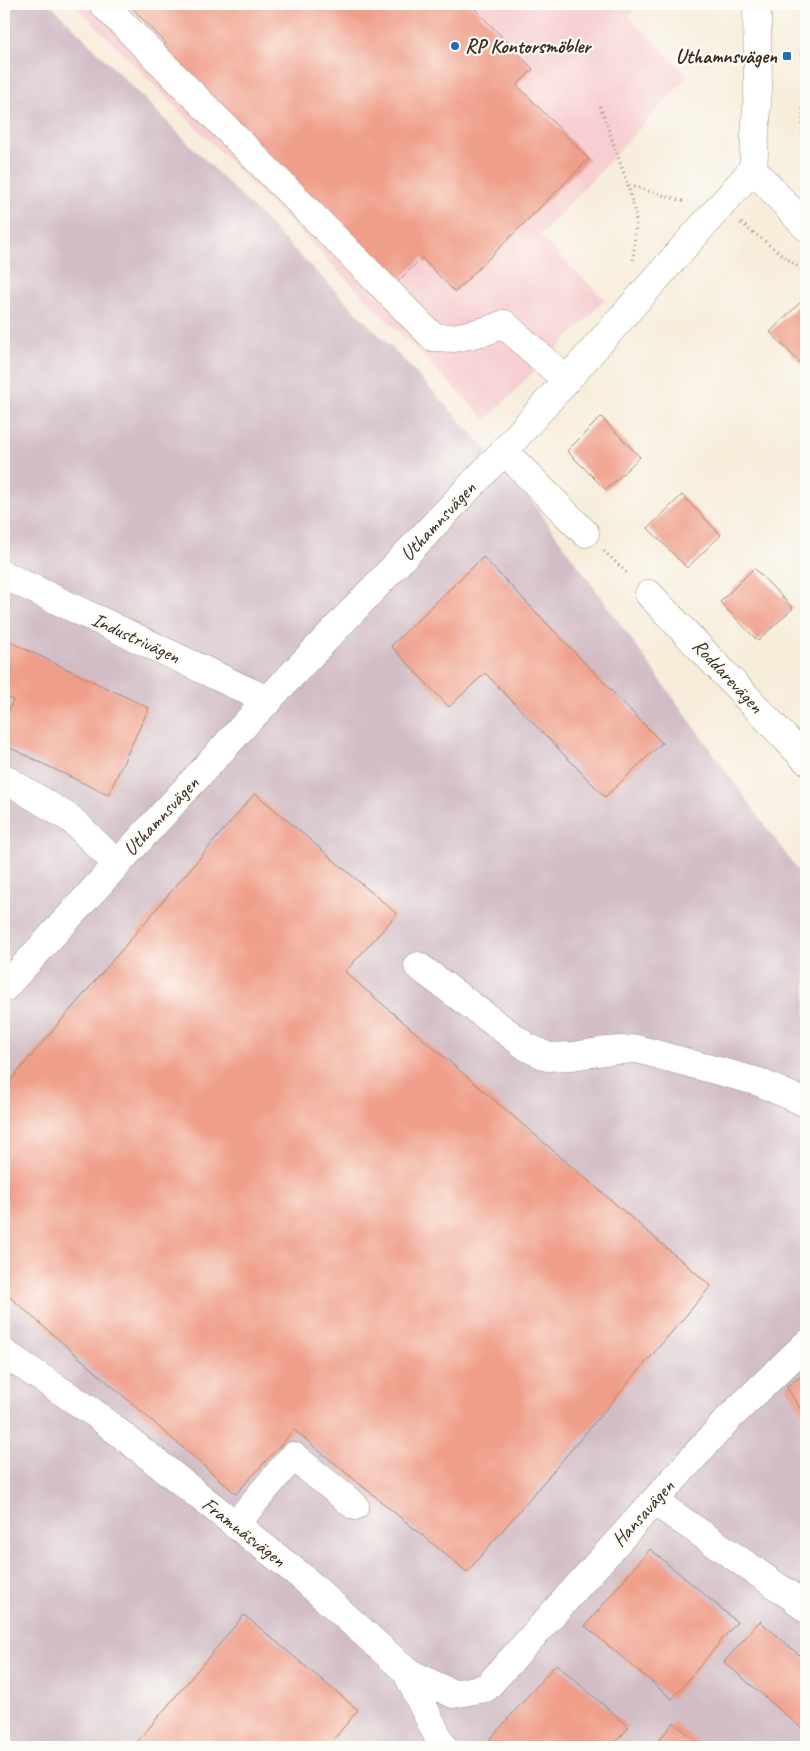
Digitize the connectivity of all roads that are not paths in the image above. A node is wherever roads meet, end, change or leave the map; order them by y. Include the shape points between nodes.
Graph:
1 (103, 4) edge
2 (757, 4) edge
3 (753, 169) junction
4 (806, 227) edge
5 (566, 380) junction
6 (504, 450) junction
7 (585, 533) road end
8 (4, 575) edge
9 (649, 594) road end
10 (269, 701) junction
11 (806, 760) edge
12 (4, 778) edge
13 (117, 864) junction
14 (418, 966) dead end
15 (4, 988) edge
16 (806, 1103) edge
17 (806, 1344) edge
18 (4, 1353) edge
19 (654, 1502) junction
20 (355, 1506) dead end
21 (235, 1525) junction
22 (806, 1609) edge
23 (406, 1671) junction
24 (486, 1688) joint
25 (443, 1747) edge

1 - 5 street via 433,337 454,338 504,324
2 - 3 street via 758,88
3 - 4 street
3 - 5 street, Uthamnsvägen
5 - 6 street, Uthamnsvägen
6 - 7 street
6 - 10 street, Uthamnsvägen
8 - 10 street, Industrivägen
9 - 11 street, Roddarevägen
10 - 13 street, Uthamnsvägen
12 - 13 street via 71,819
13 - 15 street, Uthamnsvägen
14 - 16 street via 527,1047 548,1057 637,1049 759,1082
17 - 19 street, Hansavägen via 728,1419
18 - 21 street, Framnäsvägen via 94,1414
19 - 22 street
19 - 24 street, Hansavägen
20 - 21 street via 294,1456
21 - 23 street, Framnäsvägen via 302,1577
23 - 24 street, Framnäsvägen via 453,1694
23 - 25 street

